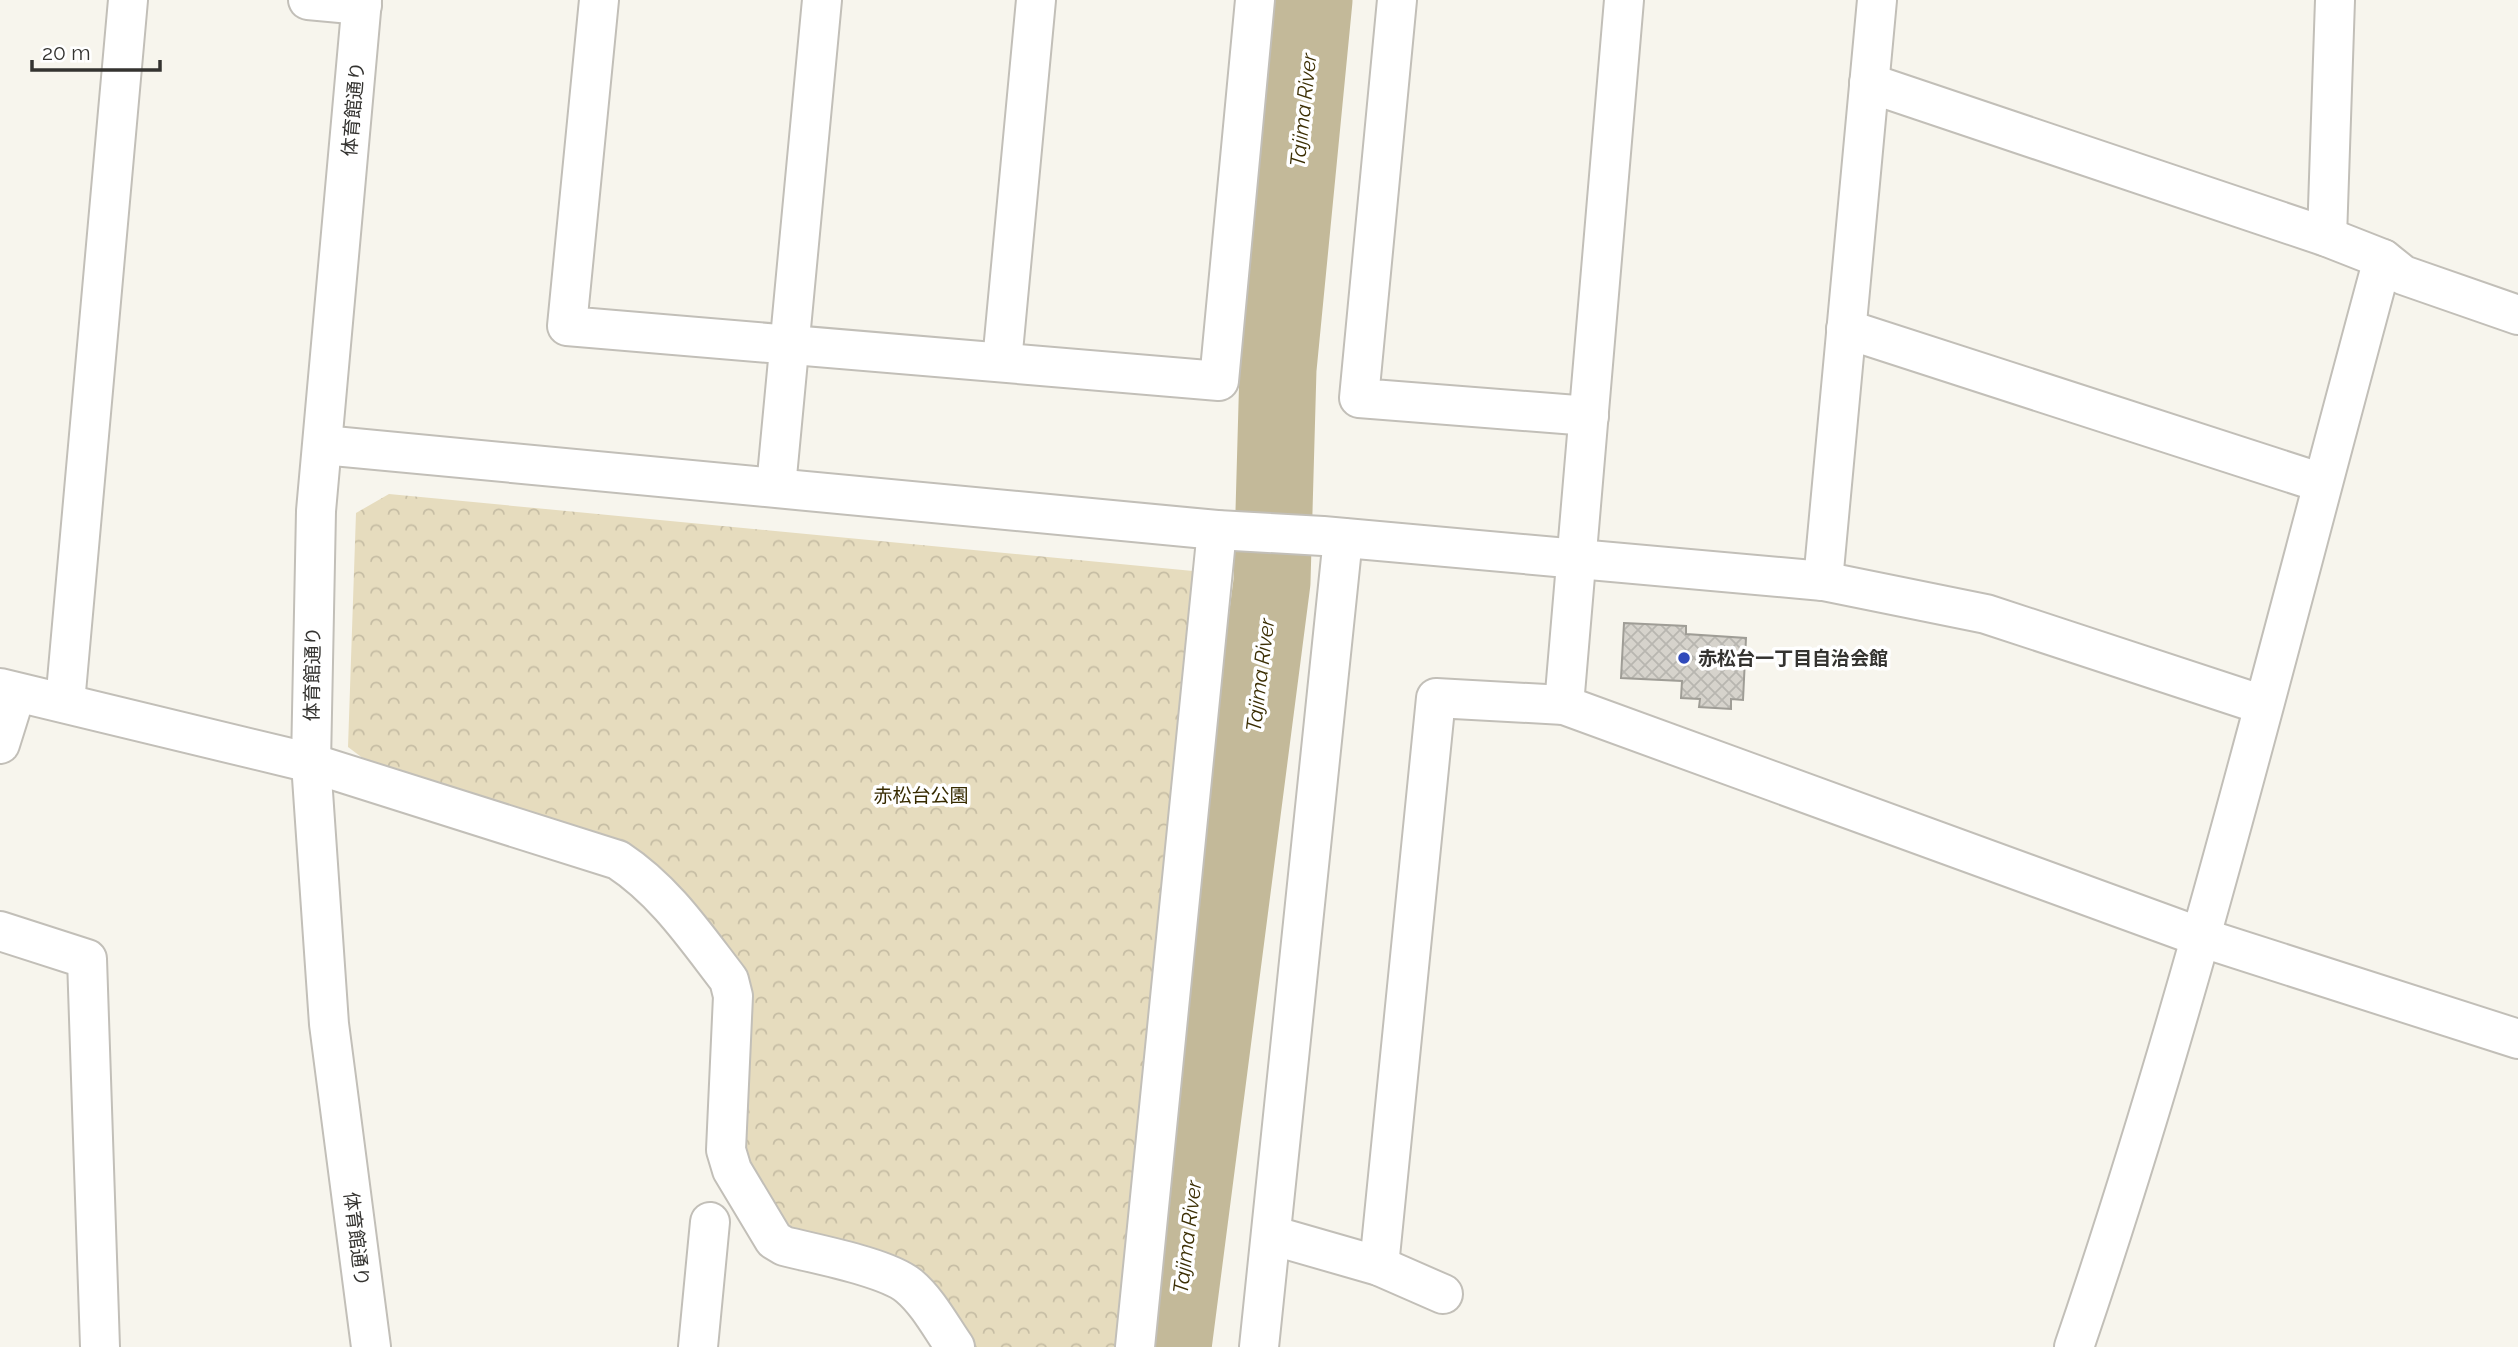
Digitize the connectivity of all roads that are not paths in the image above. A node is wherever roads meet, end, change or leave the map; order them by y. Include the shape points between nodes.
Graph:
1 (128, 0) edge
2 (308, 0) edge
3 (599, 0) edge
4 (822, 0) edge
5 (1036, 0) edge
6 (1255, 0) edge
7 (1397, 0) edge
8 (1624, 0) edge
9 (1877, 0) edge
10 (2335, 0) edge
11 (362, 2) edge
12 (1869, 83) junction
13 (2327, 237) junction
14 (2383, 259) junction
15 (2518, 315) edge
16 (1846, 329) junction
17 (791, 345) junction
18 (1002, 362) junction
19 (1589, 416) junction
20 (323, 445) junction
21 (2322, 483) junction
22 (776, 487) junction
23 (1224, 530) junction
24 (1333, 537) junction
25 (1577, 560) junction
26 (1823, 581) junction
27 (8, 691) edge
28 (65, 702) junction
29 (1564, 705) junction
30 (2263, 705) junction
31 (0, 744) edge
32 (311, 762) junction
33 (0, 931) edge
34 (2203, 937) junction
35 (2518, 1040) edge
36 (710, 1222) dead end
37 (1271, 1235) junction
38 (1379, 1266) junction
39 (1443, 1294) dead end
40 (100, 1347) edge
41 (371, 1347) edge
42 (698, 1347) edge
43 (956, 1347) edge
44 (1135, 1347) edge
45 (1259, 1347) edge
46 (2074, 1347) edge

1 - 28 street
2 - 11 street
3 - 17 street via 568,326
4 - 17 street
5 - 18 street
6 - 18 street via 1219,381
7 - 19 street via 1359,398
8 - 19 street
9 - 12 street
10 - 13 street
11 - 20 street, 体育館通り
12 - 13 street
12 - 16 street
13 - 14 street
14 - 15 street via 2403,275
14 - 21 street
16 - 21 street
16 - 26 street
17 - 18 street
17 - 22 street
19 - 25 street
20 - 22 street
20 - 32 street, 体育館通り via 313,589
21 - 30 street
22 - 23 street
23 - 24 street
23 - 44 street
24 - 25 street
24 - 37 street
25 - 26 street
25 - 29 street
26 - 30 street via 1986,614
27 - 28 street
27 - 31 street
28 - 32 street
29 - 34 street
29 - 38 street via 1436,698
30 - 34 street
32 - 41 street, 体育館通り via 330,1024
32 - 43 street via 618,860 643,877 729,980 733,996 726,1150 732,1170 774,1240 908,1284
33 - 40 street via 87,959
34 - 35 street
34 - 46 street
36 - 42 street
37 - 38 street
37 - 45 street
38 - 39 street

